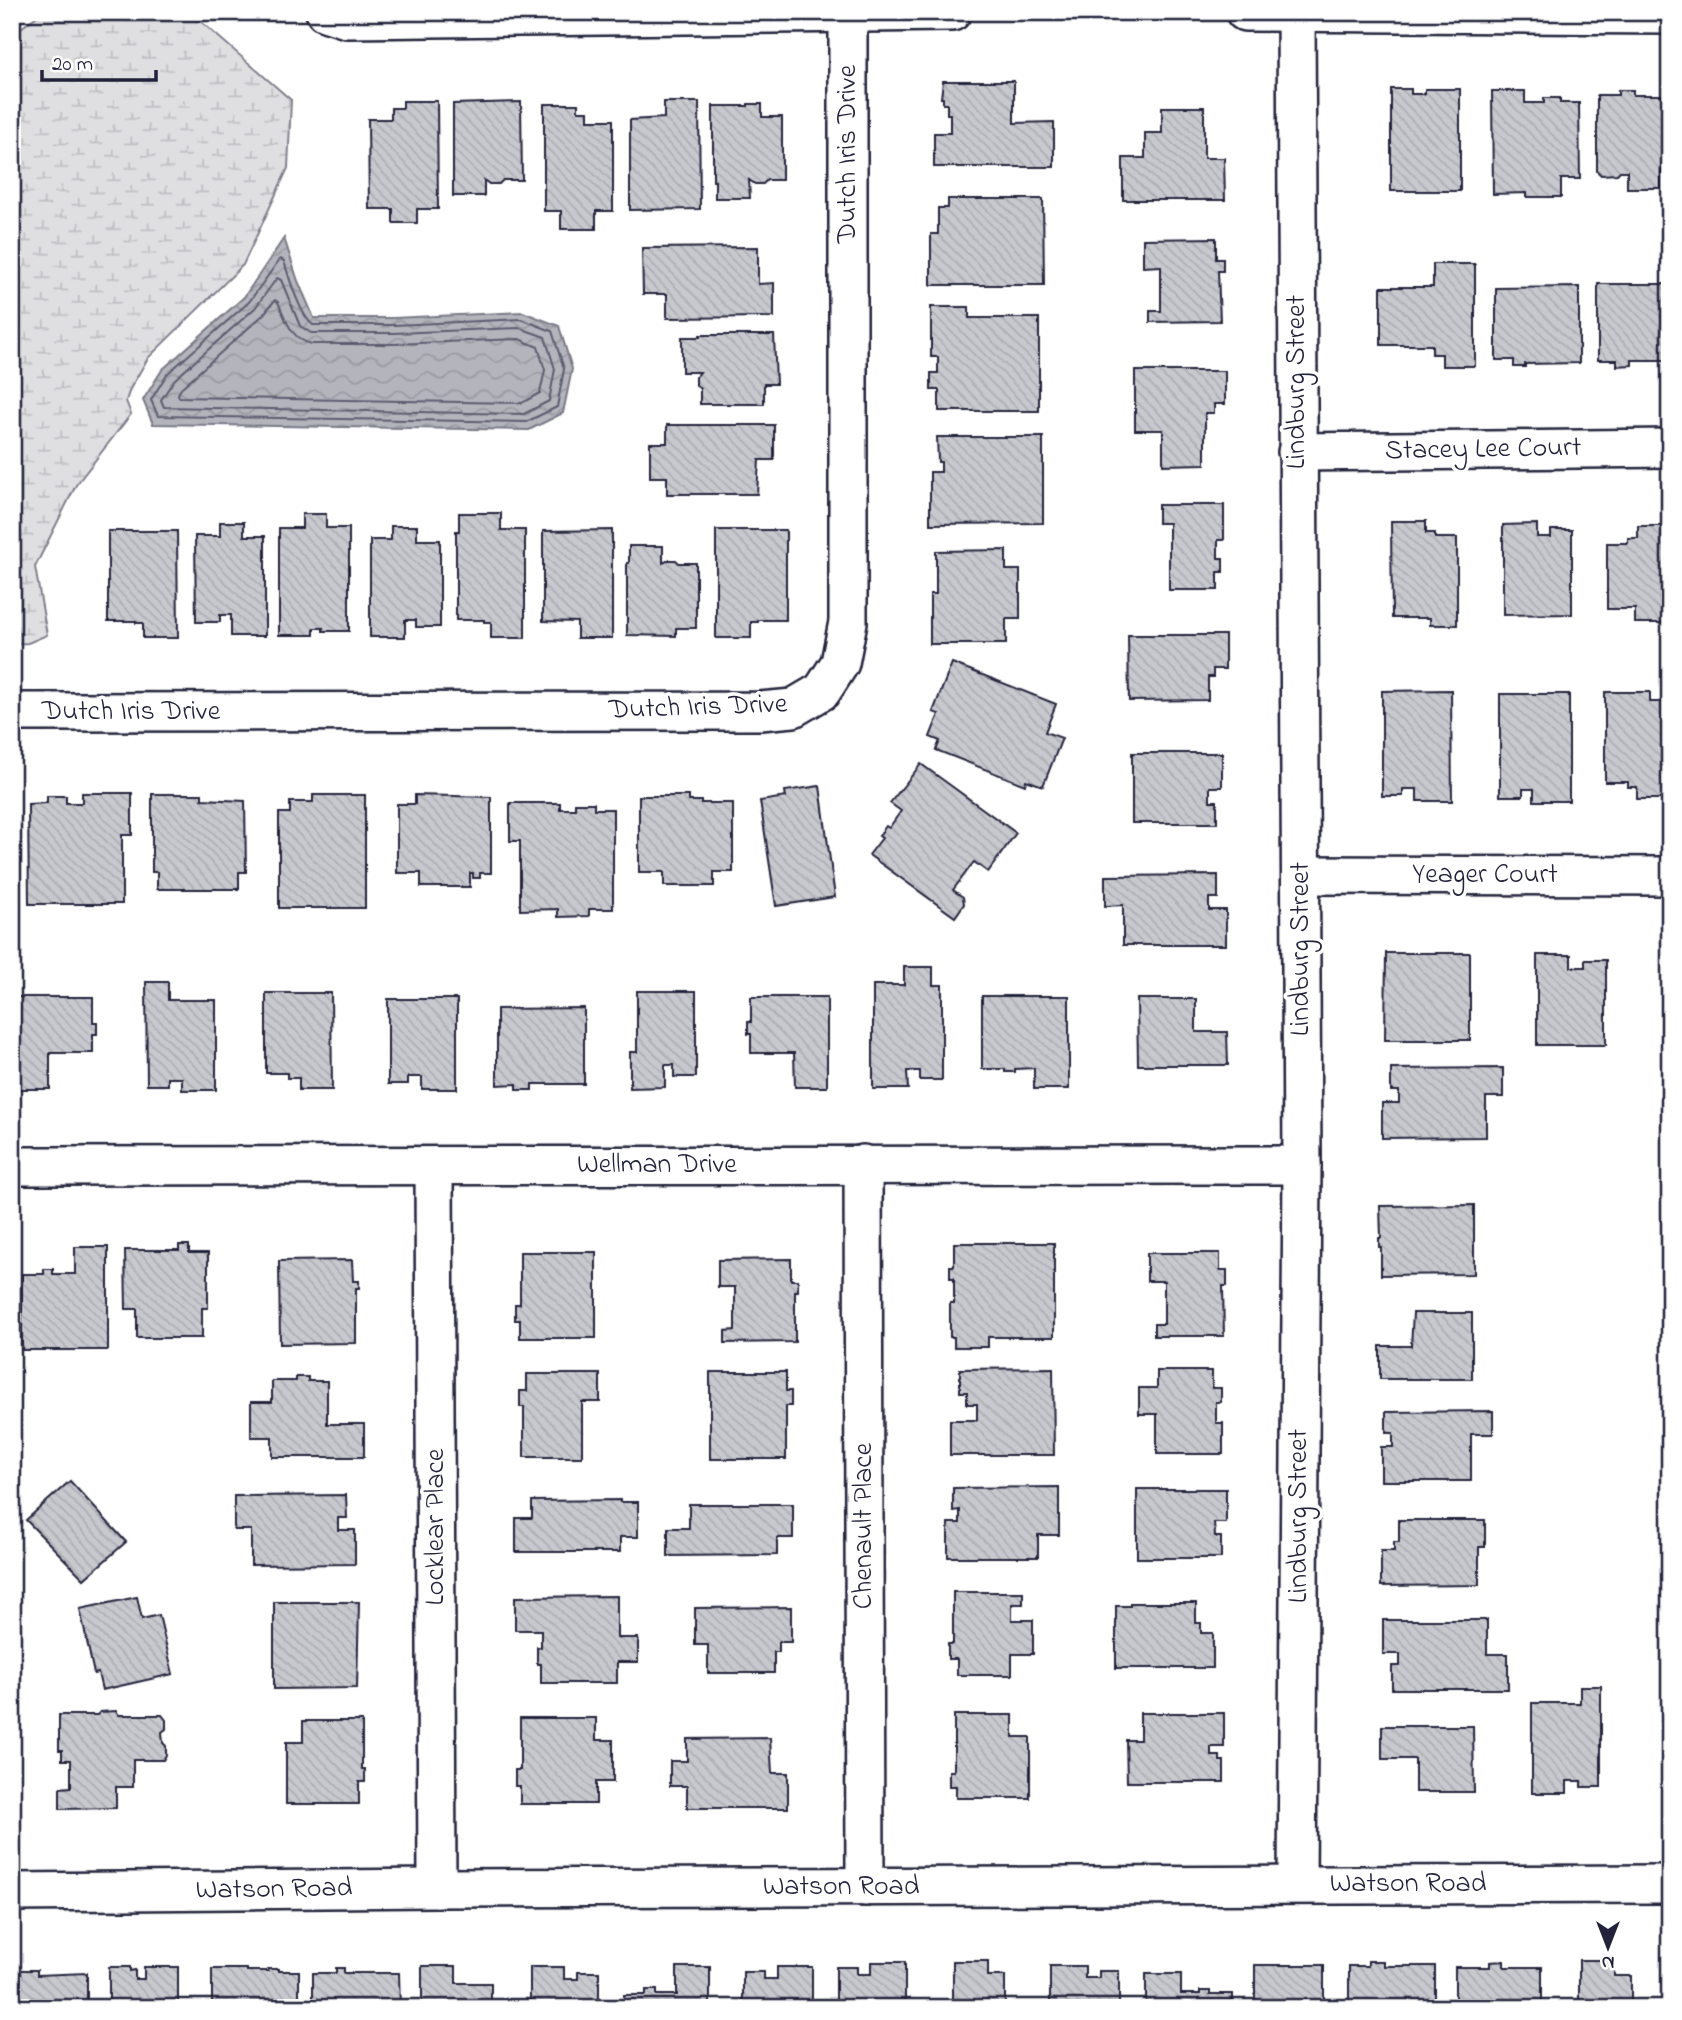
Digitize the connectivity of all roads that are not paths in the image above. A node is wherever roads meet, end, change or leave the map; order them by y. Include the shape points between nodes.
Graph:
1 (325, 12) edge
2 (951, 12) edge
3 (1245, 12) edge
4 (848, 14) edge
5 (1296, 14) edge
6 (1670, 15) edge
7 (1670, 448) edge
8 (1297, 452) junction
9 (12, 712) edge
10 (1301, 875) junction
11 (1670, 876) edge
12 (863, 1164) junction
13 (1302, 1165) junction
14 (12, 1166) edge
15 (434, 1166) junction
16 (1297, 1884) junction
17 (1670, 1884) edge
18 (865, 1887) junction
19 (437, 1888) junction
20 (12, 1892) edge

1 - 4 street via 348,19
2 - 4 street
3 - 5 street
4 - 9 street, Dutch Iris Drive via 848,622 840,663 822,691 793,708 760,711
5 - 6 street
5 - 8 street, Lindburg Street
7 - 8 street, Stacey Lee Court
8 - 10 street, Lindburg Street
10 - 11 street, Yeager Court
10 - 13 street, Lindburg Street
12 - 13 street, Wellman Drive
12 - 15 street, Wellman Drive
12 - 18 street, Chenault Place
13 - 16 street, Lindburg Street
14 - 15 street, Wellman Drive
15 - 19 street, Locklear Place
16 - 17 street, Watson Road
16 - 18 street, Watson Road
18 - 19 street, Watson Road
19 - 20 street, Watson Road

